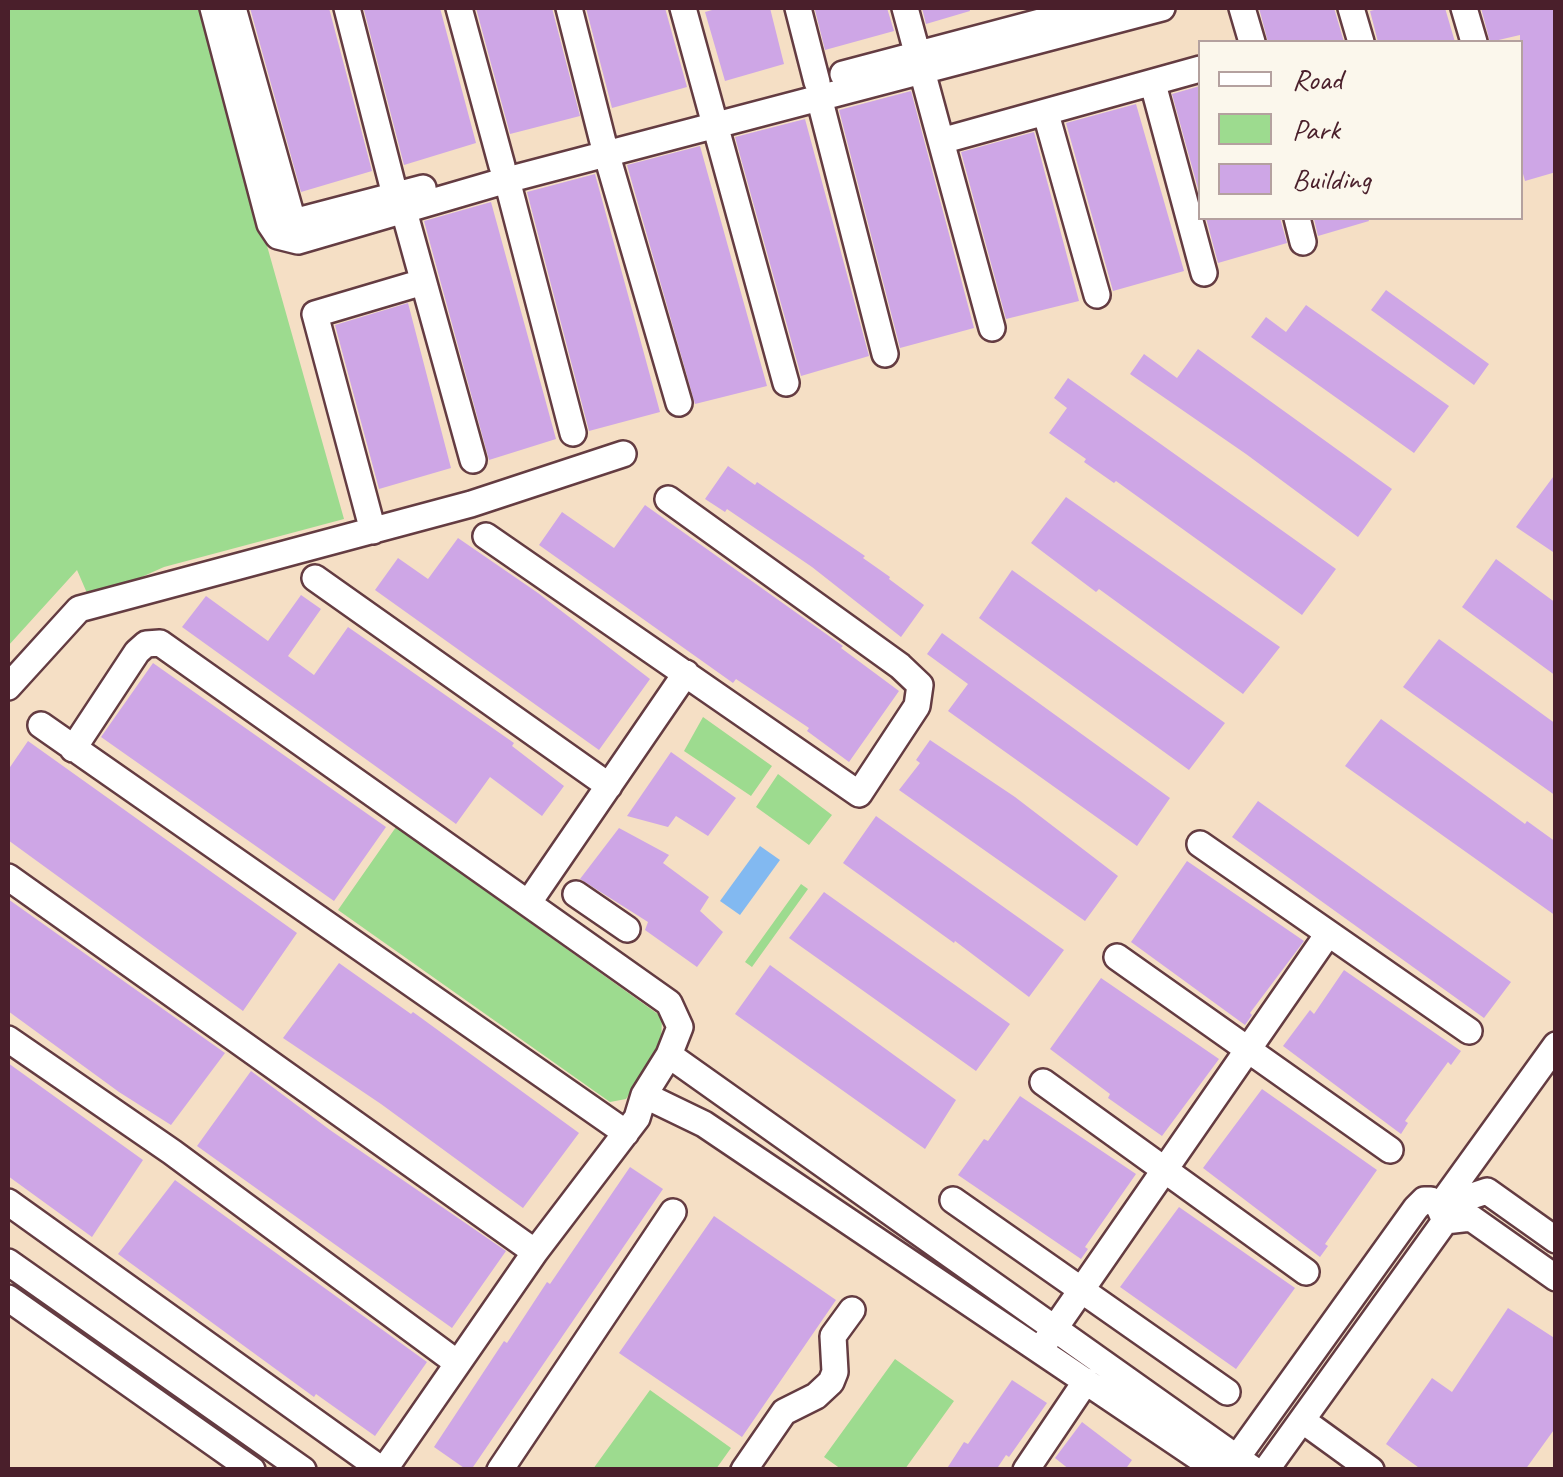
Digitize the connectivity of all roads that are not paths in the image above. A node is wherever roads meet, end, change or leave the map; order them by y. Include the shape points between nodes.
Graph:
1 (213, 8) edge
2 (233, 8) edge
3 (347, 8) edge
4 (459, 8) edge
5 (569, 8) edge
6 (683, 8) edge
7 (798, 8) edge
8 (905, 8) edge
9 (1094, 8) edge
10 (1162, 8) edge
11 (1242, 8) edge
12 (1351, 8) edge
13 (1464, 8) edge
14 (1023, 16) edge
15 (1251, 40) edge
16 (1360, 40) edge
17 (1473, 40) edge
18 (920, 63) junction
19 (1198, 70) edge
20 (1153, 84) junction
21 (818, 89) junction
22 (1046, 114) junction
23 (714, 119) junction
24 (941, 141) junction
25 (605, 149) junction
26 (504, 173) junction
27 (399, 203) junction
28 (296, 232) junction
29 (1204, 273) dead end
30 (424, 282) junction
31 (1098, 294) dead end
32 (992, 328) dead end
33 (885, 354) dead end
34 (786, 382) dead end
35 (678, 403) dead end
36 (572, 433) dead end
37 (623, 454) dead end
38 (473, 460) dead end
39 (668, 500) dead end
40 (373, 532) junction
41 (486, 536) dead end
42 (315, 578) dead end
43 (686, 673) junction
44 (8, 687) edge
45 (41, 725) dead end
46 (73, 749) junction
47 (609, 786) junction
48 (1200, 844) dead end
49 (8, 877) edge
50 (576, 894) dead end
51 (529, 902) junction
52 (1328, 934) junction
53 (1117, 958) dead end
54 (607, 960) junction
55 (1469, 1031) dead end
56 (8, 1039) edge
57 (1556, 1045) edge
58 (1248, 1051) junction
59 (669, 1055) junction
60 (1043, 1082) dead end
61 (644, 1095) junction
62 (626, 1132) junction
63 (1390, 1150) dead end
64 (1164, 1167) junction
65 (954, 1200) dead end
66 (8, 1202) edge
67 (673, 1212) dead end
68 (1442, 1214) junction
69 (1556, 1240) edge
70 (534, 1252) junction
71 (8, 1262) edge
72 (1306, 1272) dead end
73 (1556, 1278) edge
74 (1079, 1292) junction
75 (8, 1298) edge
76 (1346, 1306) junction
77 (852, 1310) dead end
78 (1370, 1324) junction
79 (1047, 1339) junction
80 (143, 1357) junction
81 (456, 1362) junction
82 (125, 1380) junction
83 (1086, 1381) junction
84 (1226, 1392) dead end
85 (1302, 1420) junction
86 (1032, 1467) edge
87 (1234, 1467) edge
88 (252, 1470) edge
89 (304, 1470) edge
90 (383, 1470) edge
91 (500, 1470) edge
92 (744, 1470) edge
93 (1266, 1470) edge
94 (1371, 1470) edge

1 - 28 street via 270,224 278,236
2 - 28 street
3 - 27 street
4 - 26 street
5 - 25 street
6 - 23 street
7 - 21 street
8 - 18 street
9 - 14 street
10 - 18 street
11 - 15 street
12 - 16 street
13 - 17 street
14 - 18 street
18 - 21 street
18 - 24 street
19 - 20 street
20 - 22 street
20 - 29 street
21 - 23 street
21 - 33 street
22 - 24 street
22 - 31 street
23 - 25 street
23 - 34 street
24 - 32 street
25 - 26 street
25 - 35 street
26 - 27 street
26 - 36 street
27 - 28 street
27 - 30 street
30 - 38 street
30 - 40 street via 315,314
37 - 40 street
39 - 43 street via 920,685 916,706 859,794
40 - 44 street via 79,609
41 - 43 street
42 - 47 street
43 - 47 street
45 - 46 street
46 - 51 street via 137,652 160,644
46 - 62 street
47 - 51 street
48 - 52 street
49 - 70 street
50 - 54 street via 629,926
51 - 54 street
52 - 55 street
52 - 58 street
53 - 58 street
54 - 59 street via 669,1003 680,1026
56 - 81 street
57 - 68 street
58 - 63 street
58 - 64 street
59 - 61 street
59 - 79 street
60 - 64 street
61 - 62 street
61 - 79 street via 704,1124
62 - 70 street
64 - 72 street
64 - 74 street
65 - 74 street
66 - 90 street
67 - 91 street
68 - 69 street via 1487,1191
68 - 73 street via 1472,1218
68 - 76 street via 1424,1200
68 - 78 street
70 - 81 street
71 - 80 street
74 - 79 street
74 - 84 street
75 - 82 street
76 - 78 street
76 - 87 street
77 - 92 street via 833,1336 831,1382 784,1412
78 - 85 street
79 - 83 street
79 - 87 street
80 - 82 street
80 - 89 street
81 - 90 street
82 - 88 street
83 - 86 street
83 - 87 street
85 - 93 street
85 - 94 street

